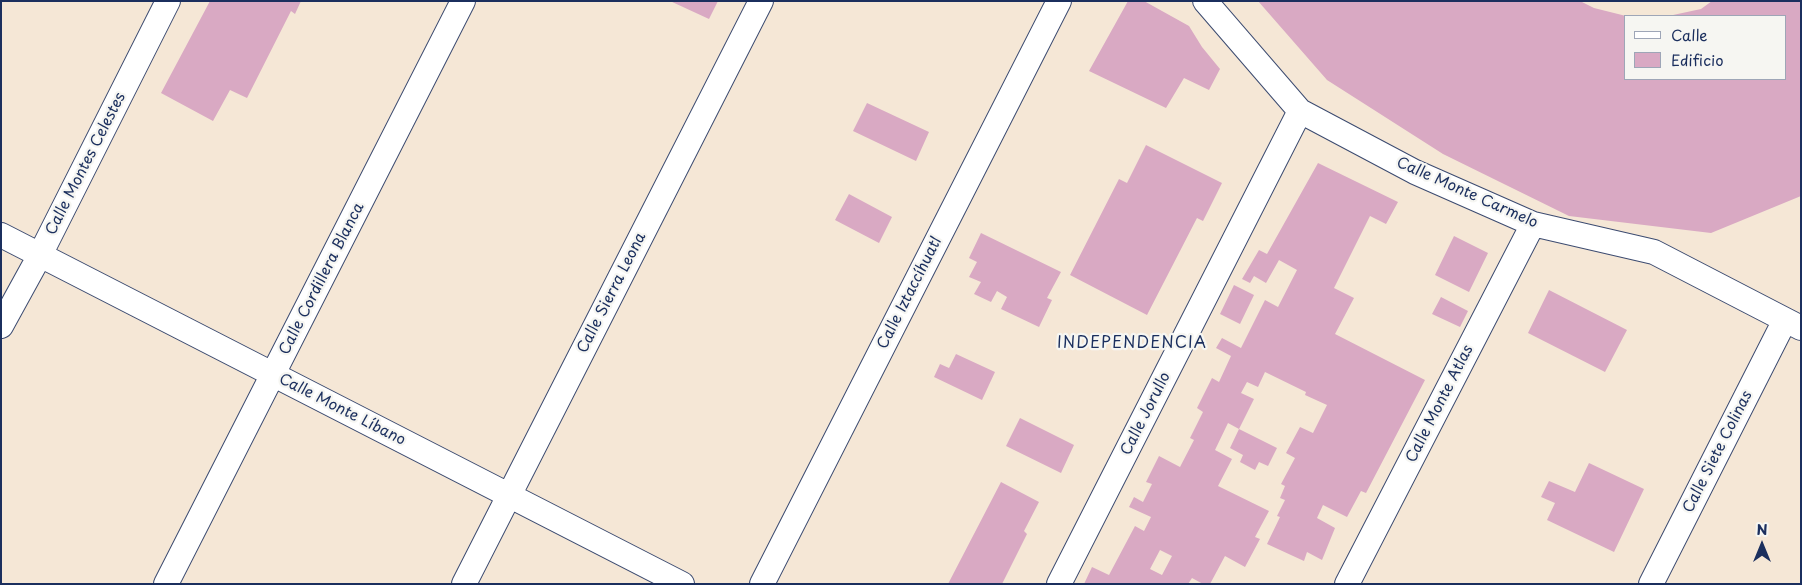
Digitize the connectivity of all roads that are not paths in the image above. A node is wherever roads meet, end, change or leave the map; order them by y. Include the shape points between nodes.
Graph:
1 (168, 1) edge
2 (463, 1) edge
3 (761, 1) edge
4 (1059, 1) edge
5 (1204, 1) edge
6 (1300, 111) junction
7 (1533, 224) junction
8 (1, 235) edge
9 (40, 255) junction
10 (1793, 324) edge
11 (1, 326) edge
12 (273, 375) junction
13 (509, 495) junction
14 (166, 584) edge
15 (464, 584) edge
16 (682, 584) edge
17 (762, 584) edge
18 (1059, 584) edge
19 (1347, 584) edge
20 (1651, 584) edge

1 - 9 street, Calle Montes Celestes
2 - 12 street, Calle Cordillera Blanca
3 - 13 street, Calle Sierra Leona
4 - 17 street, Calle Iztaccíhuatl
5 - 6 street, Calle Monte Carmelo
6 - 7 street, Calle Monte Carmelo via 1415,172
6 - 18 street, Calle Jorullo
7 - 10 street, Calle Monte Carmelo via 1654,252
7 - 19 street, Calle Monte Atlas
8 - 9 street, Calle Monte Líbano
9 - 11 street, Calle Montes Celestes
9 - 12 street, Calle Monte Líbano
10 - 20 street, Calle Siete Colinas
12 - 13 street, Calle Monte Líbano
12 - 14 street, Calle Cordillera Blanca
13 - 15 street, Calle Sierra Leona
13 - 16 street, Calle Monte Líbano

